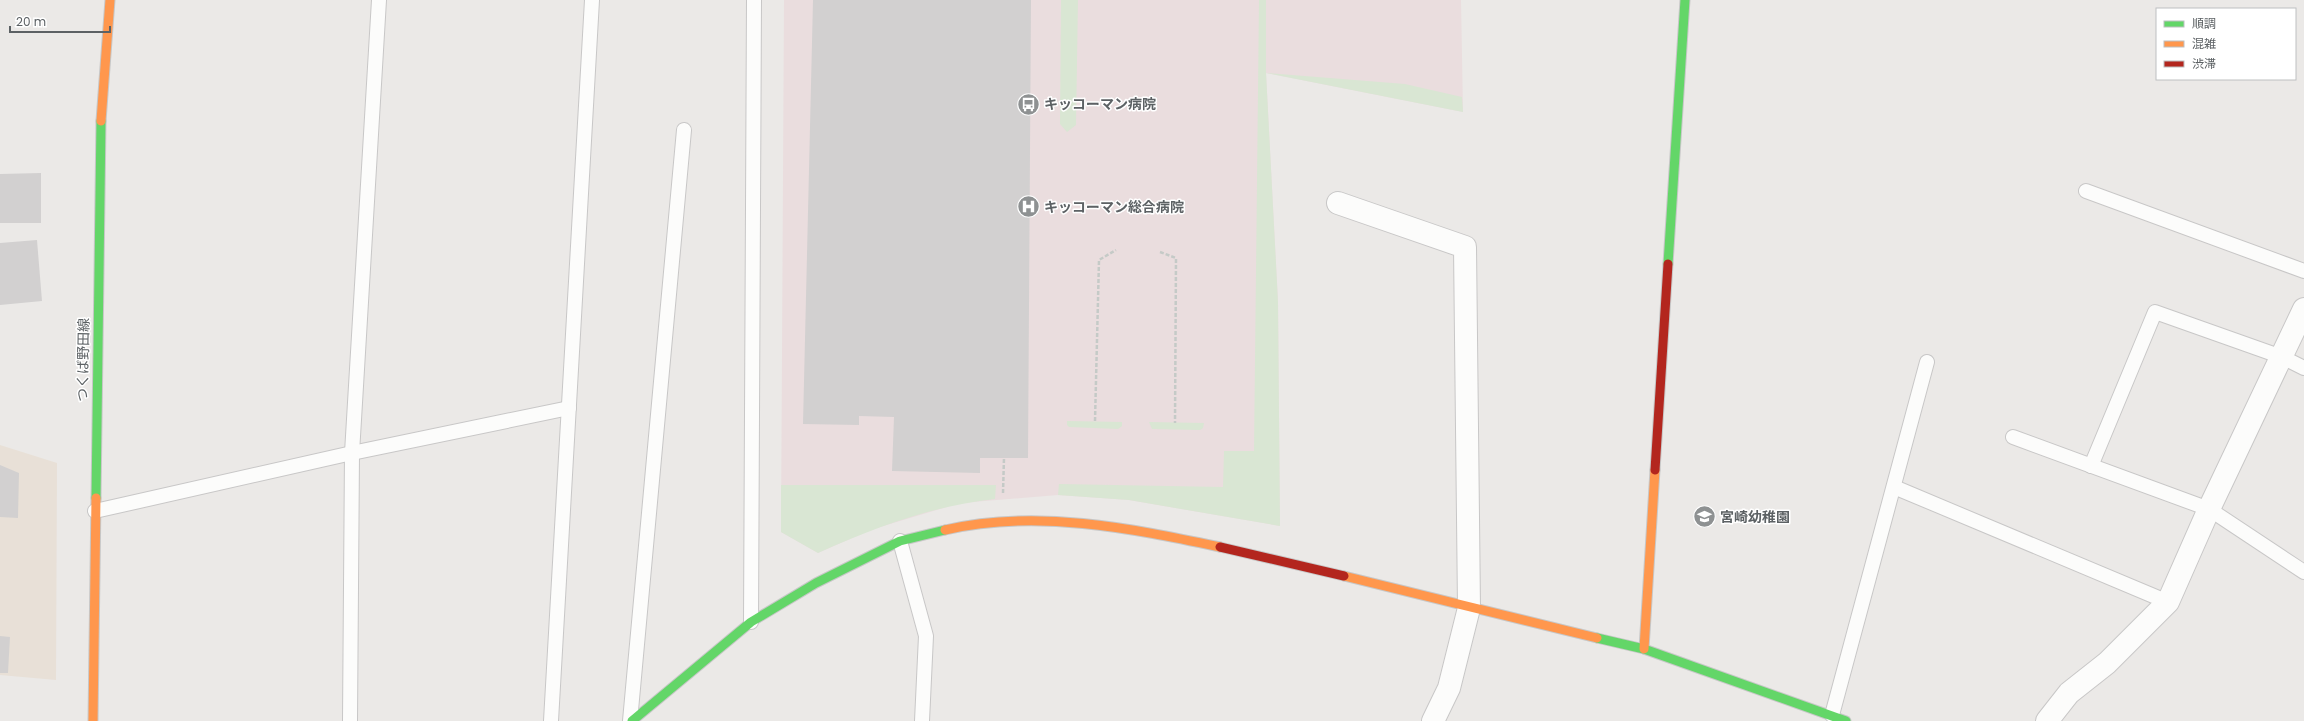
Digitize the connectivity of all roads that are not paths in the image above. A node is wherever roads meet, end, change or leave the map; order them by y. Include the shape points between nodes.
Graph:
1 (110, 0) edge
2 (379, 0) edge
3 (592, 0) edge
4 (754, 0) edge
5 (1685, 0) edge
6 (684, 130) dead end
7 (2086, 191) dead end
8 (1338, 203) dead end
9 (2304, 271) edge
10 (2304, 310) edge
11 (2282, 357) junction
12 (1927, 362) dead end
13 (2304, 368) edge
14 (569, 408) junction
15 (2013, 437) dead end
16 (352, 454) junction
17 (2091, 466) junction
18 (1894, 487) junction
19 (2209, 509) junction
20 (95, 511) junction
21 (900, 542) junction
22 (2304, 572) edge
23 (2168, 602) junction
24 (1469, 608) junction
25 (751, 622) junction
26 (1644, 649) junction
27 (1832, 715) junction
28 (93, 721) edge
29 (350, 721) edge
30 (551, 721) edge
31 (631, 721) edge
32 (922, 721) edge
33 (1433, 721) edge
34 (1846, 721) edge
35 (2047, 721) edge

1 - 20 street, つくば野田線 via 100,134
2 - 16 lane
3 - 14 lane
4 - 25 lane
5 - 26 street
6 - 31 lane
7 - 9 lane
8 - 24 street via 1465,247
10 - 11 street
11 - 13 lane
11 - 17 lane via 2155,312
11 - 19 street
12 - 18 lane
14 - 16 lane
14 - 30 lane
15 - 17 lane
16 - 20 lane
16 - 29 lane
17 - 19 lane
18 - 23 lane
18 - 27 lane
19 - 22 lane
19 - 23 street
20 - 28 street, つくば野田線
21 - 24 street via 968,525 1048,520 1132,529 1277,559
21 - 25 street via 816,584
21 - 32 lane via 926,636
23 - 35 street via 2107,663 2068,693
24 - 26 street
24 - 33 street via 1449,688
25 - 31 street
26 - 27 street
27 - 34 street

